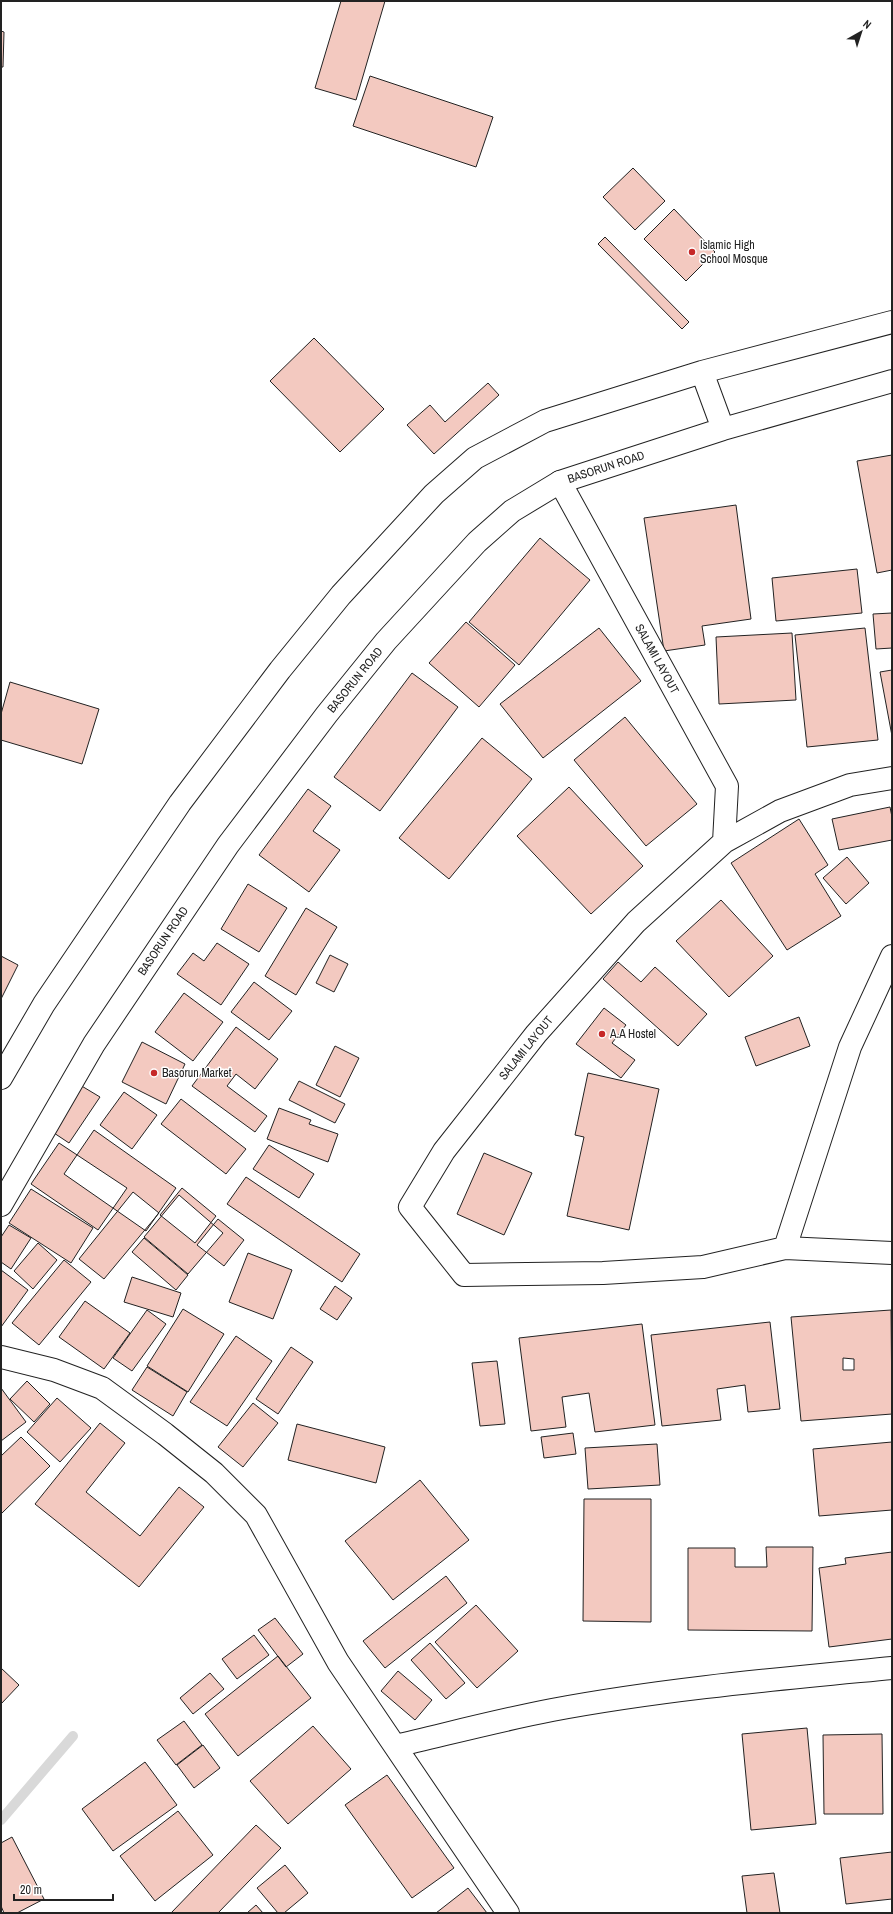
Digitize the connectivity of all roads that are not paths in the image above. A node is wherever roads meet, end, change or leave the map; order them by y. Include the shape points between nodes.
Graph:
1 (892, 322) edge
2 (702, 372) junction
3 (892, 381) edge
4 (723, 429) junction
5 (560, 482) junction
6 (892, 778) edge
7 (724, 842) junction
8 (892, 956) edge
9 (1, 1078) edge
10 (1, 1205) edge
11 (785, 1248) junction
12 (892, 1254) edge
13 (1, 1357) edge
14 (892, 1668) edge
15 (395, 1746) junction
16 (508, 1913) edge

1 - 2 street
2 - 4 street
2 - 9 street via 544,421 474,458 434,494 341,596 280,670 180,803 44,1004
3 - 4 street, BASORUN ROAD
4 - 5 street, BASORUN ROAD
5 - 7 street, SALAMI LAYOUT via 727,786
5 - 10 street, BASORUN ROAD via 512,511 477,542 386,641 327,714 228,844 103,1031
6 - 7 street, SALAMI LAYOUT via 850,785 780,811
7 - 11 street, SALAMI LAYOUT via 636,922 536,1034 444,1151 410,1208 464,1275 603,1273 703,1267
8 - 11 street via 850,1047
11 - 12 street
13 - 15 street via 54,1370 102,1388 214,1473 256,1515 338,1662
14 - 15 street via 794,1677 552,1710
15 - 16 street

